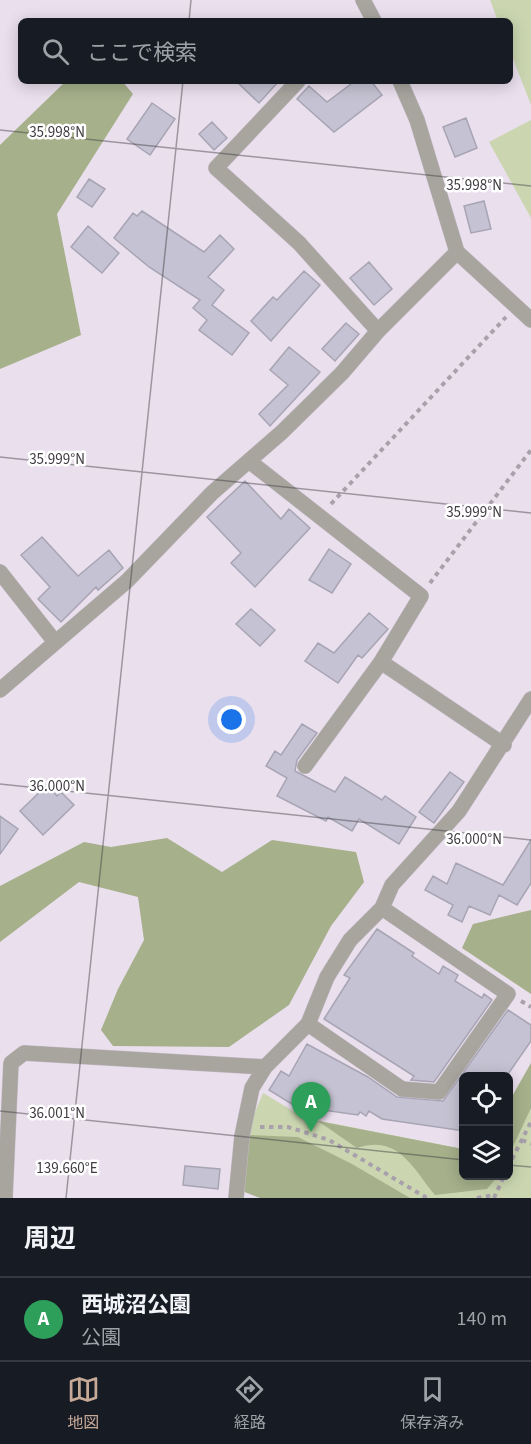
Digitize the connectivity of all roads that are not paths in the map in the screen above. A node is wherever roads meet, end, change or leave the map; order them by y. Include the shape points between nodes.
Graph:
1 (363, 0) edge
2 (371, 18) edge
3 (295, 84) edge
4 (401, 84) edge
5 (457, 252) junction
6 (531, 320) edge
7 (378, 331) junction
8 (249, 460) junction
9 (0, 572) edge
10 (55, 642) junction
11 (381, 662) junction
12 (0, 690) edge
13 (531, 699) edge
14 (504, 745) junction
15 (305, 766) dead end
16 (382, 908) junction
17 (308, 1024) junction
18 (265, 1067) junction
19 (5, 1198) edge
20 (236, 1198) edge

1 - 2 street
3 - 7 street via 216,168 299,243
4 - 5 street via 417,120
5 - 6 street
5 - 7 street
7 - 8 street via 342,372
8 - 10 street via 127,581
8 - 11 street via 421,596
9 - 10 street
10 - 12 street
11 - 14 street
11 - 15 street
13 - 14 street
14 - 16 street via 459,811 392,885
16 - 17 street via 350,940 327,977
16 - 17 street via 508,994 439,1092 402,1089
17 - 18 street
18 - 19 street via 24,1053 11,1063
18 - 20 street via 252,1088

